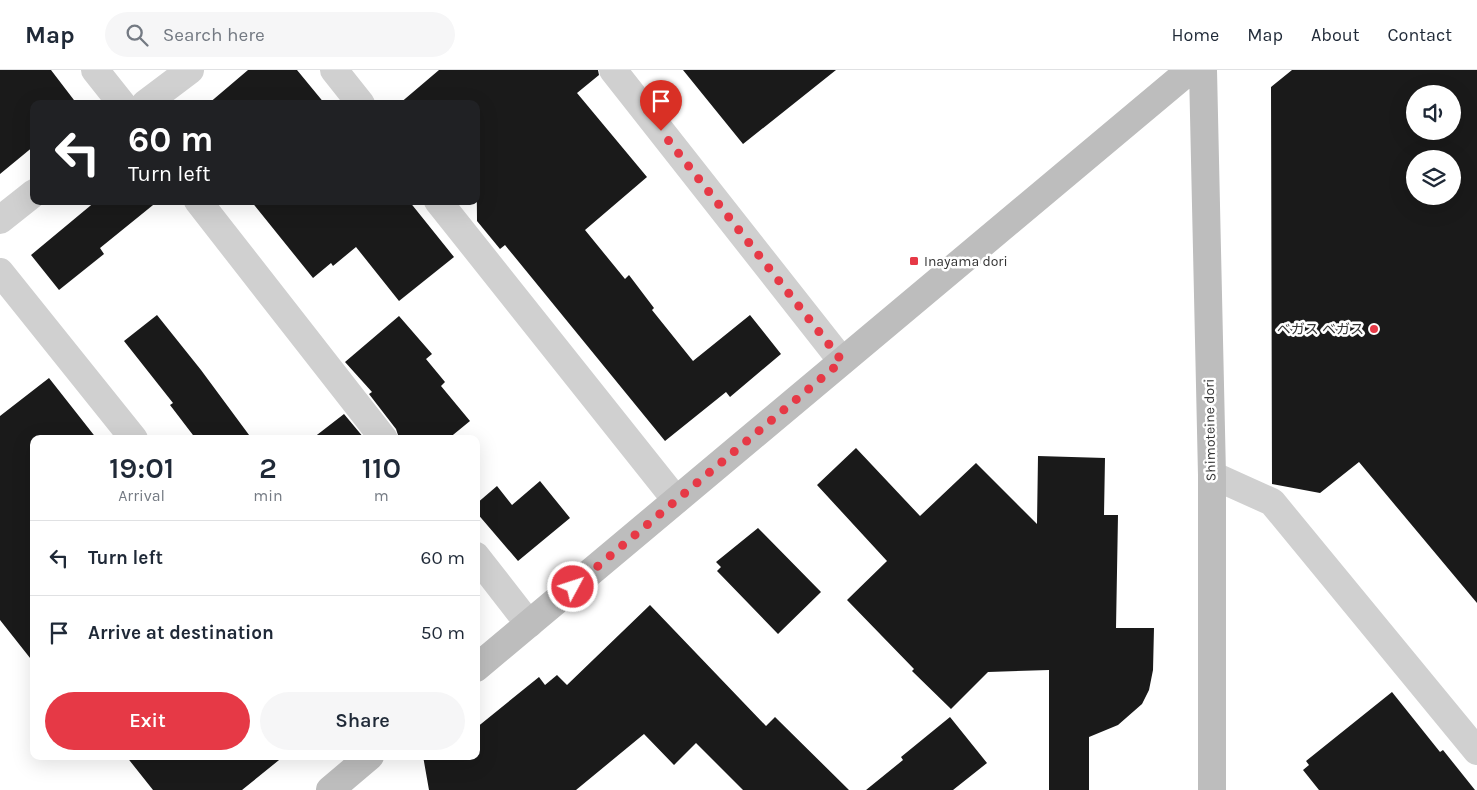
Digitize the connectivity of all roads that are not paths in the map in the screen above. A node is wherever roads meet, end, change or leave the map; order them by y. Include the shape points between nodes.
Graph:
1 (95, 70) edge
2 (190, 70) edge
3 (334, 70) edge
4 (613, 70) edge
5 (1190, 70) edge
6 (1202, 70) edge
7 (119, 100) edge
8 (150, 100) edge
9 (358, 100) edge
10 (30, 196) edge
11 (201, 205) edge
12 (441, 205) edge
13 (0, 220) edge
14 (0, 272) edge
15 (842, 361) junction
16 (131, 435) edge
17 (381, 435) edge
18 (1212, 475) junction
19 (676, 500) junction
20 (480, 561) edge
21 (529, 624) junction
22 (480, 665) edge
23 (1477, 751) edge
24 (365, 760) edge
25 (332, 789) edge
26 (1212, 790) edge

1 - 7 street
2 - 8 street
3 - 9 street
4 - 15 street
5 - 15 street
6 - 18 street, Shimoteine dori
10 - 13 street
11 - 17 street
12 - 19 street
14 - 16 street
15 - 19 street
18 - 23 street via 1272,502
18 - 26 street, Shimoteine dori
19 - 21 street
20 - 21 street
21 - 22 street
24 - 25 street

